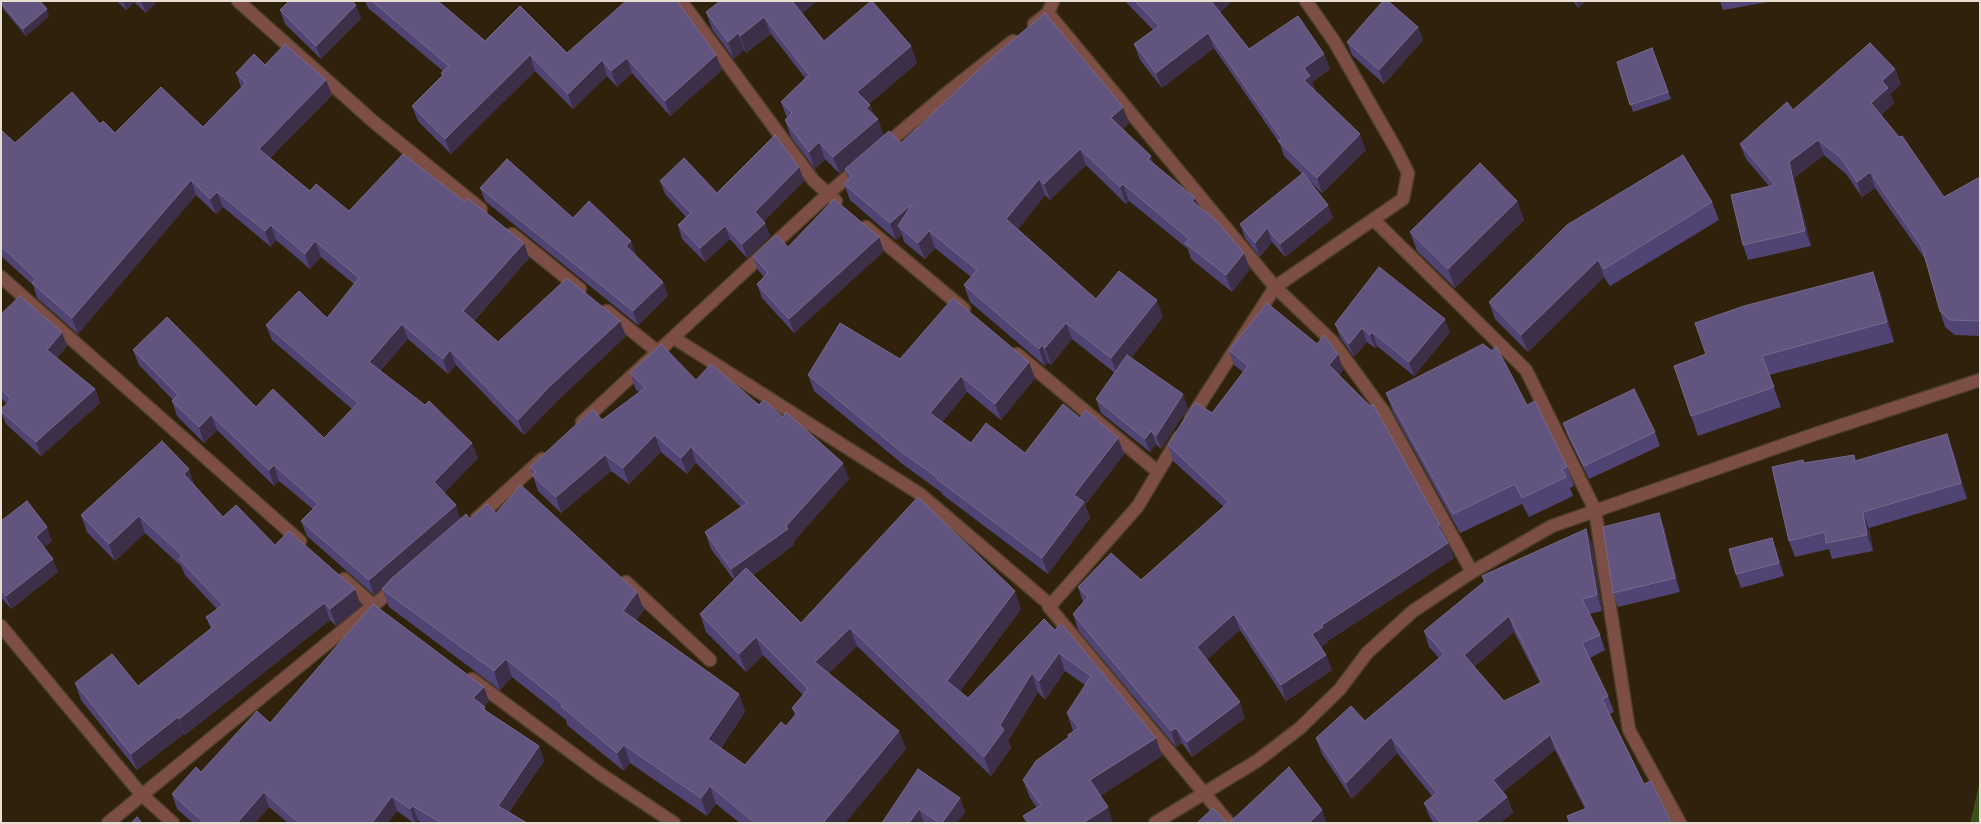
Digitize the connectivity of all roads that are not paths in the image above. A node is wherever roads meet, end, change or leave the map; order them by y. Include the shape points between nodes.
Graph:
1 (238, 1) edge
2 (681, 1) edge
3 (1306, 1) edge
4 (1050, 7) edge
5 (828, 194) junction
6 (843, 207) edge
7 (490, 216) edge
8 (858, 220) edge
9 (1374, 220) junction
10 (505, 228) edge
11 (1, 277) edge
12 (1275, 287) junction
13 (970, 315) edge
14 (674, 338) junction
15 (1008, 346) edge
16 (658, 352) junction
17 (1980, 380) edge
18 (573, 430) edge
19 (552, 450) edge
20 (1157, 471) junction
21 (1595, 510) junction
22 (470, 524) edge
23 (306, 546) edge
24 (1472, 572) junction
25 (336, 573) edge
26 (617, 574) edge
27 (403, 580) edge
28 (1049, 607) junction
29 (377, 608) junction
30 (1, 626) edge
31 (710, 660) dead end
32 (459, 669) edge
33 (1203, 793) junction
34 (141, 794) junction
35 (108, 823) edge
36 (173, 823) edge
37 (674, 823) edge
38 (1155, 823) edge
39 (1229, 823) edge
40 (1680, 823) edge

1 - 7 street via 375,123
2 - 5 street via 813,180
3 - 9 street via 1334,42 1408,173 1404,199
4 - 5 street
4 - 12 street
5 - 6 street
5 - 14 street
8 - 13 street
9 - 12 street
9 - 21 street via 1526,370
10 - 16 street
11 - 23 street
12 - 20 street
12 - 24 street via 1333,342 1384,412
14 - 16 street
14 - 28 street via 920,494
15 - 20 street
16 - 18 street
17 - 21 street
19 - 22 street via 520,486
20 - 28 street via 1138,506
21 - 24 street via 1552,526
21 - 40 street via 1629,730
24 - 33 street via 1413,611 1367,653 1340,689 1300,728 1257,761
25 - 29 street
26 - 31 street
27 - 29 street
28 - 33 street
29 - 34 street
30 - 34 street
32 - 37 street via 599,773
33 - 38 street
33 - 39 street
34 - 35 street
34 - 36 street

